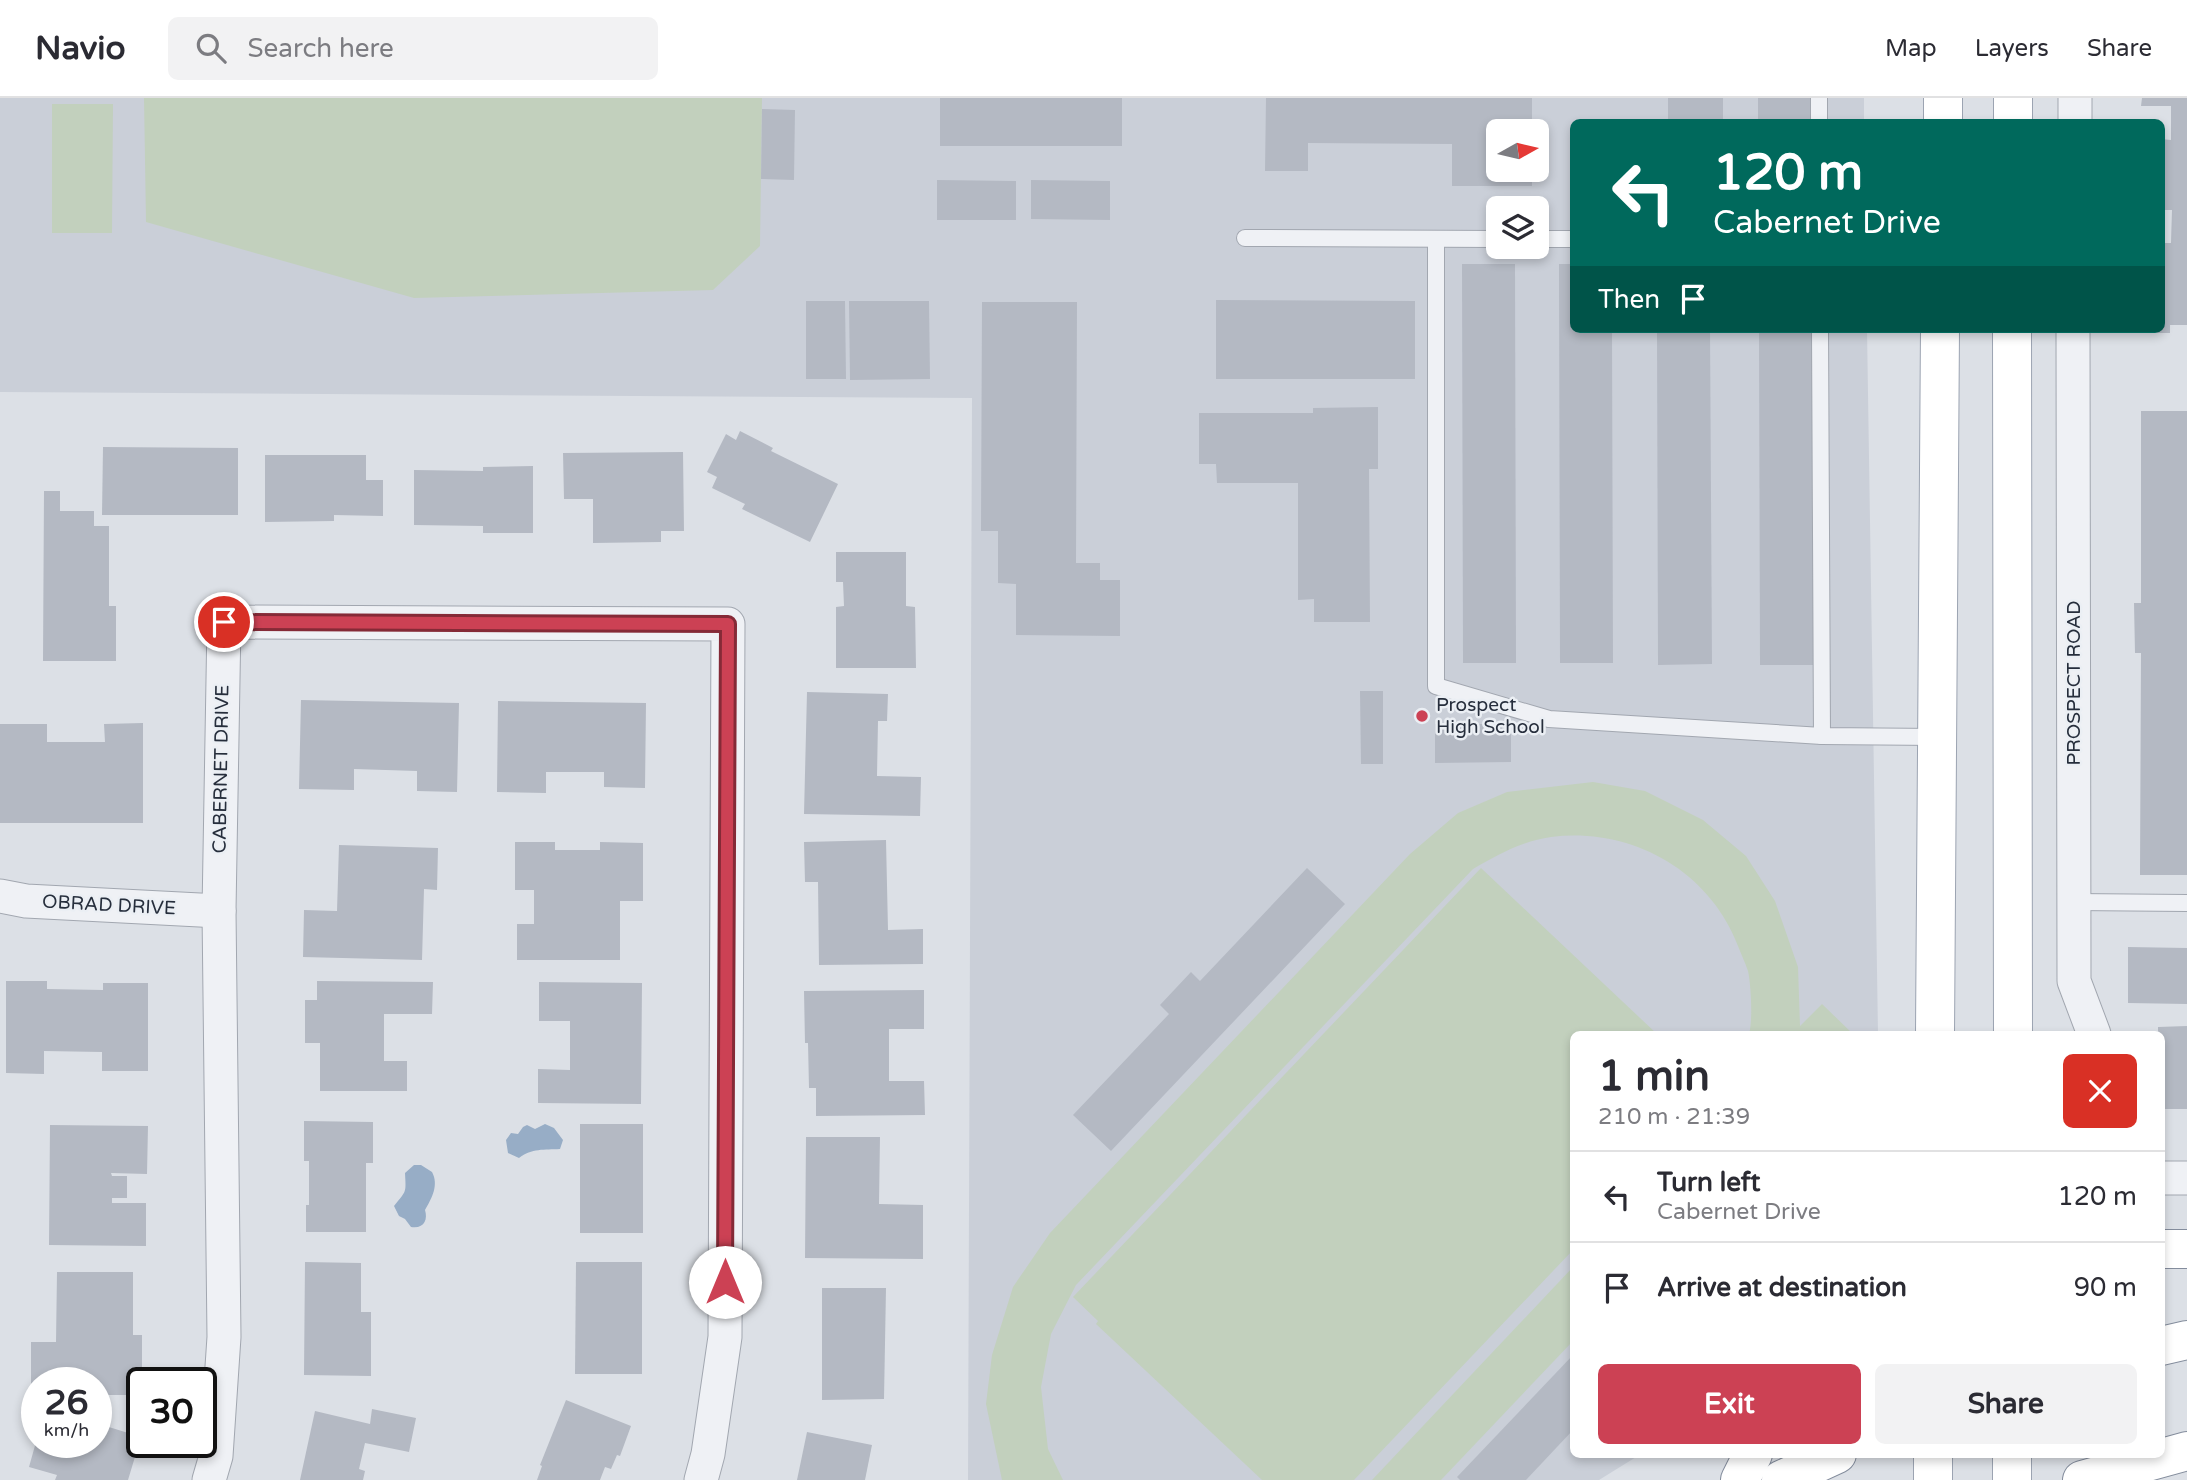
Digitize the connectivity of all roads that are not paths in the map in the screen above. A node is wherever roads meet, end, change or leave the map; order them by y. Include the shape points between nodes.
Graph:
1 (1819, 98) edge
2 (1943, 98) edge
3 (2013, 98) edge
4 (2075, 98) edge
5 (1819, 119) edge
6 (1942, 119) edge
7 (2013, 119) edge
8 (2074, 119) edge
9 (1245, 238) dead end
10 (1436, 239) junction
11 (1486, 239) edge
12 (1549, 239) edge
13 (1570, 239) edge
14 (1821, 333) edge
15 (1940, 333) edge
16 (2012, 333) edge
17 (2073, 333) edge
18 (1822, 736) junction
19 (1937, 737) junction
20 (0, 897) edge
21 (2074, 902) junction
22 (2187, 902) edge
23 (219, 911) junction
24 (1935, 1031) edge
25 (2013, 1031) edge
26 (2093, 1031) edge
27 (2165, 1178) edge
28 (2187, 1178) edge
29 (2165, 1249) edge
30 (2187, 1249) edge
31 (2187, 1339) edge
32 (2165, 1345) edge
33 (2187, 1451) edge
34 (2165, 1457) edge
35 (1751, 1458) edge
36 (1829, 1458) edge
37 (1933, 1458) edge
38 (2012, 1458) edge
39 (2162, 1458) edge
40 (209, 1480) edge
41 (701, 1480) edge
42 (1740, 1480) edge
43 (1782, 1480) edge
44 (1933, 1480) edge
45 (2012, 1480) edge
46 (2082, 1480) edge

1 - 5 lane
2 - 6 main road
3 - 7 main road
4 - 8 street
9 - 10 lane
10 - 11 lane
10 - 18 lane via 1436,686 1549,719
12 - 13 lane
14 - 18 lane
15 - 19 main road
16 - 25 main road
17 - 21 street, PROSPECT ROAD
18 - 19 lane
19 - 24 main road
20 - 23 street, OBRAD DRIVE
21 - 22 lane
21 - 26 street, PROSPECT ROAD via 2074,981
23 - 40 street, CABERNET DRIVE via 224,1337 216,1455
23 - 41 street, CABERNET DRIVE via 224,622 728,624 725,1337
27 - 28 street
29 - 30 main road
31 - 32 main road
33 - 34 main road
35 - 42 main road
36 - 43 main road
37 - 44 main road
38 - 45 main road
39 - 46 main road

